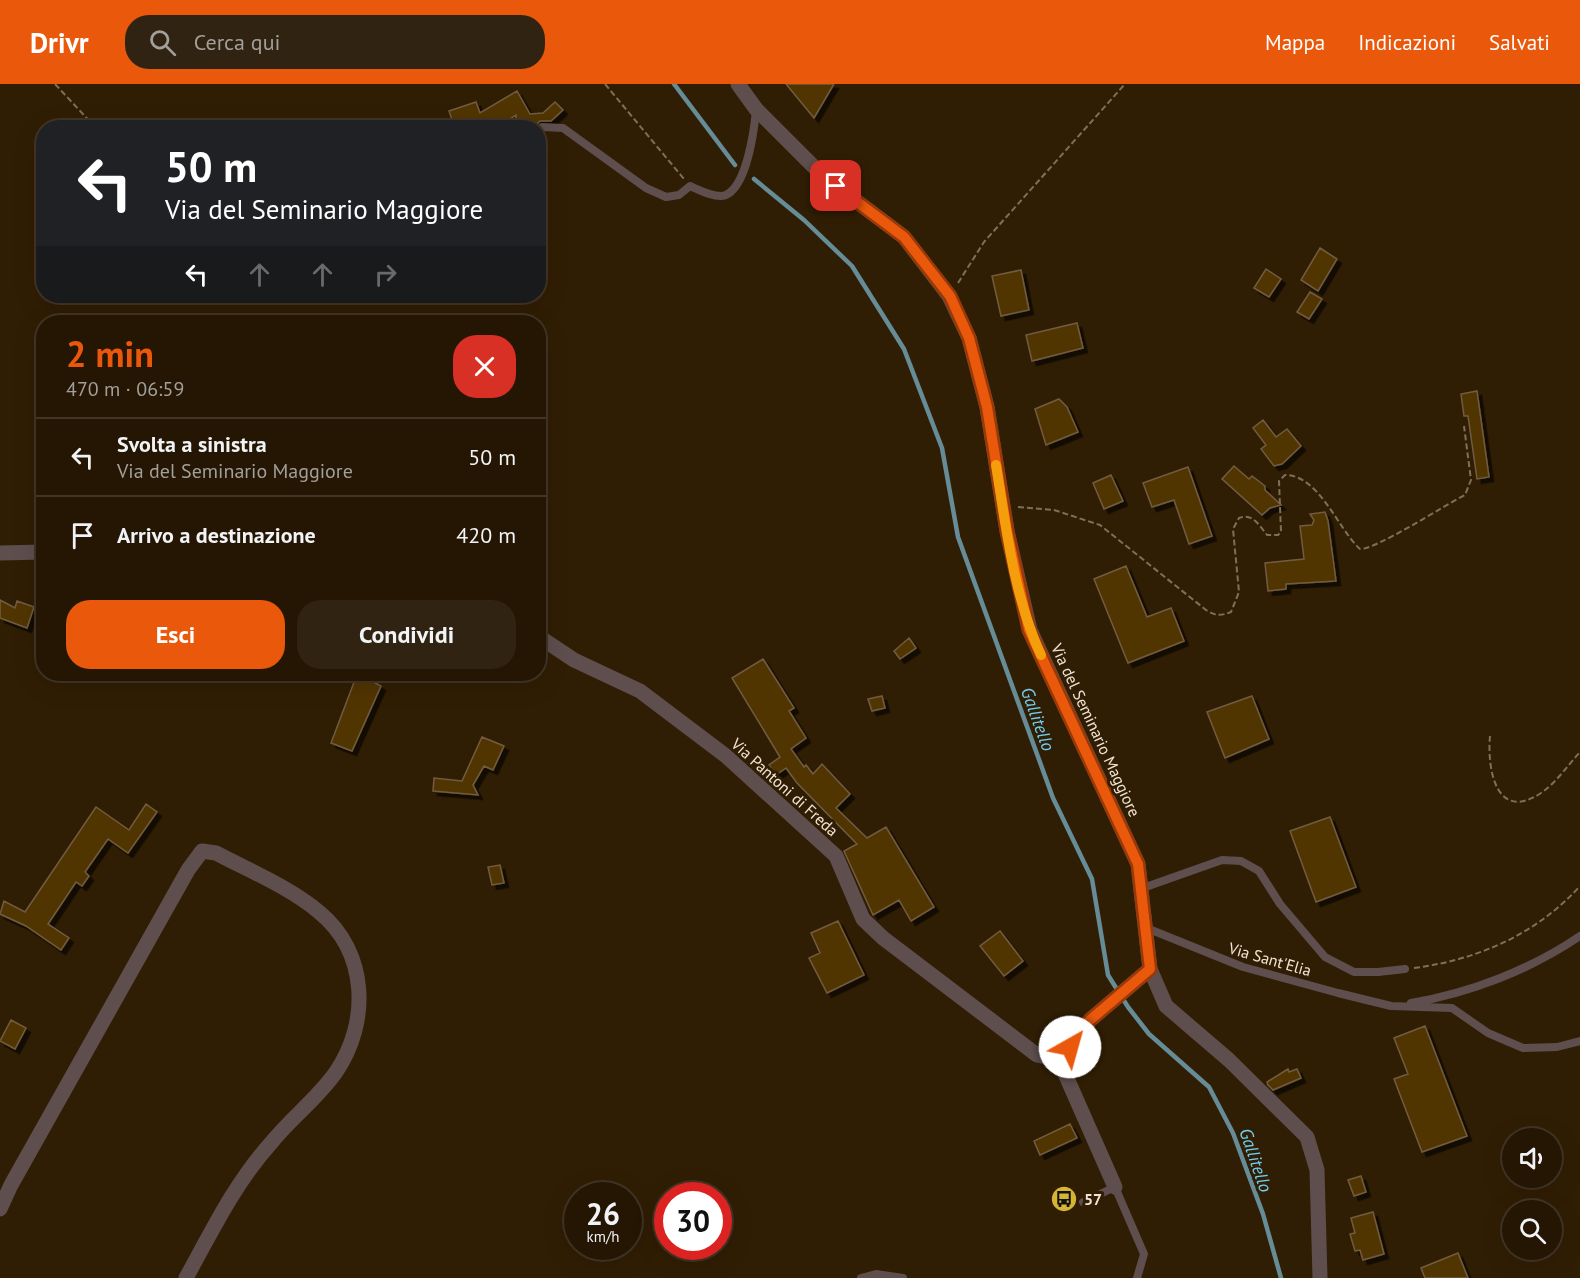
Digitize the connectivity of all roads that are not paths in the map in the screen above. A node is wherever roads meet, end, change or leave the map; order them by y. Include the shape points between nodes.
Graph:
1 (738, 84) edge
2 (756, 109) junction
3 (546, 127) edge
4 (36, 552) edge
5 (0, 554) edge
6 (546, 641) edge
7 (1140, 889) junction
8 (1144, 927) junction
9 (1580, 936) edge
10 (1405, 969) road end
11 (1146, 972) junction
12 (1391, 1006) junction
13 (1580, 1041) edge
14 (1059, 1060) junction
15 (1115, 1187) junction
16 (1083, 1202) dead end
17 (0, 1209) edge
18 (186, 1278) edge
19 (861, 1278) edge
20 (903, 1278) edge
21 (1137, 1278) edge
22 (1320, 1278) edge

1 - 2 street, Via del Seminario Maggiore
2 - 3 lane via 753,143 734,188 727,195 718,196 690,186 678,195 666,196 646,188 563,128
2 - 7 street, Via del Seminario Maggiore via 823,176 904,237 950,296 969,338 987,407 1029,630 1138,864
4 - 5 street
6 - 14 street, Via Pantoni di Freda via 574,660 640,691 726,756 836,856 863,919 883,938 1037,1055
7 - 8 street, Via del Seminario Maggiore
7 - 10 lane via 1222,860 1241,861 1259,871 1280,904 1325,957 1354,972
8 - 11 street, Via del Seminario Maggiore
8 - 12 lane, Via Sant'Elia via 1243,967
9 - 12 lane, Via Sant'Elia via 1504,978 1438,998
11 - 14 street via 1090,1020
11 - 22 street, Via del Seminario Maggiore via 1166,1006 1229,1060 1307,1137 1317,1170
12 - 13 lane, Via Sant'Elia via 1452,1008 1488,1033 1523,1048 1557,1047
14 - 15 street
15 - 16 lane
15 - 21 lane via 1144,1254
17 - 18 street via 188,870 198,855 208,850 301,899 329,922 351,953 360,1000 357,1026 336,1071 251,1167
19 - 20 lane via 876,1274

